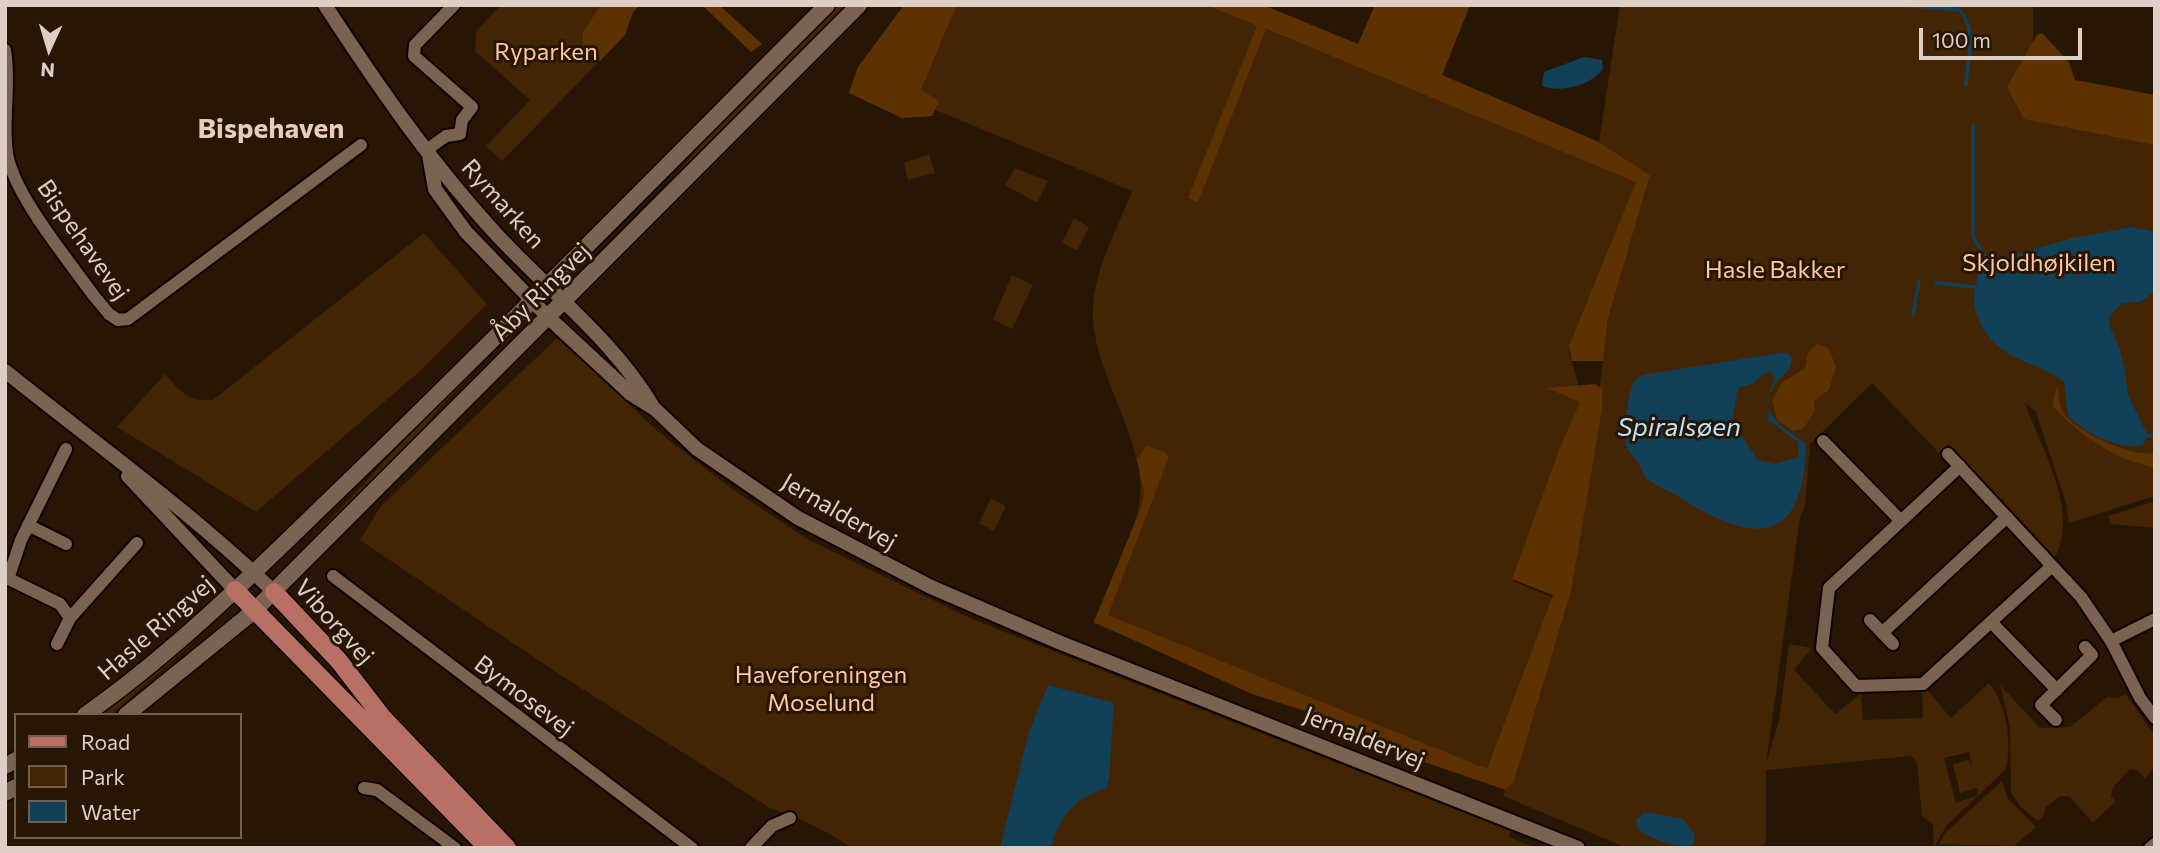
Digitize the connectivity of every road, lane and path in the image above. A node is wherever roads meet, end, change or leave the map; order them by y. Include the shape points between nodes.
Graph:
1 (325, 5) edge
2 (454, 5) edge
3 (827, 5) edge
4 (859, 5) edge
5 (5, 50) edge
6 (361, 145) dead end
7 (428, 149) junction
8 (547, 286) junction
9 (532, 301) junction
10 (563, 302) junction
11 (548, 317) junction
12 (5, 371) edge
13 (655, 409) junction
14 (1823, 440) dead end
15 (66, 449) dead end
16 (105, 451) junction
17 (1948, 454) dead end
18 (1960, 467) junction
19 (2007, 517) junction
20 (1901, 521) junction
21 (29, 525) junction
22 (136, 543) dead end
23 (66, 544) dead end
24 (2052, 566) junction
25 (254, 572) junction
26 (333, 576) dead end
27 (7, 578) edge
28 (235, 590) junction
29 (274, 592) junction
30 (254, 611) junction
31 (70, 618) junction
32 (2155, 619) edge
33 (1870, 621) dead end
34 (1993, 623) junction
35 (1882, 633) junction
36 (2111, 642) junction
37 (57, 644) dead end
38 (1893, 644) dead end
39 (2085, 647) dead end
40 (2057, 690) junction
41 (88, 713) edge
42 (128, 713) edge
43 (2155, 718) edge
44 (2056, 720) dead end
45 (364, 788) dead end
46 (790, 818) dead end
47 (2155, 844) edge
48 (455, 848) edge
49 (488, 848) edge
50 (507, 848) edge
51 (692, 848) edge
52 (751, 848) edge
53 (1578, 848) edge
54 (2150, 848) edge

1 - 7 street, Rymarken
2 - 7 street, Rymarken via 415,46 414,57 472,107 462,120 460,134 446,136
3 - 8 main road, Åby Ringvej
4 - 10 main road, Åby Ringvej
5 - 6 street, Bispehavevej via 10,170 99,303 118,320 128,319
7 - 8 street, Rymarken via 496,234
7 - 9 street, Rymarken via 435,190 464,230
8 - 9 main road, Åby Ringvej
8 - 10 street, Jernaldervej
9 - 11 street, Jernaldervej
9 - 25 main road, Åby Ringvej
10 - 11 main road, Åby Ringvej
10 - 13 street, Jernaldervej via 621,360
11 - 13 street, Jernaldervej via 631,394
11 - 29 main road, Åby Ringvej
12 - 16 street, Viborgvej
13 - 53 street, Jernaldervej via 697,449 798,518 930,587 1019,624 1082,642 1133,670
14 - 20 street
15 - 21 street
16 - 25 street, Viborgvej via 172,499
16 - 28 street, Viborgvej
17 - 18 street
18 - 19 street
18 - 20 street
19 - 24 street
19 - 35 street
20 - 34 street via 1829,589 1822,645 1834,663 1861,687 1923,684
21 - 23 street
21 - 27 street
22 - 31 street
24 - 34 street
24 - 36 street via 2081,597
25 - 28 main road, Hasle Ringvej
25 - 29 street, Viborgvej
26 - 51 street, Bymosevej
27 - 31 street via 60,604
28 - 30 main road, Viborgvej
28 - 41 main road, Hasle Ringvej via 148,668
29 - 30 main road, Åby Ringvej
29 - 50 main road, Viborgvej via 339,661 392,728
30 - 42 main road, Hasle Ringvej
30 - 49 main road, Viborgvej
31 - 37 street
32 - 36 street
33 - 35 street
34 - 40 street
35 - 38 street
36 - 43 street
39 - 40 street via 2092,655
40 - 44 street via 2041,705
45 - 48 street via 377,790
46 - 52 street via 772,827
47 - 54 street

